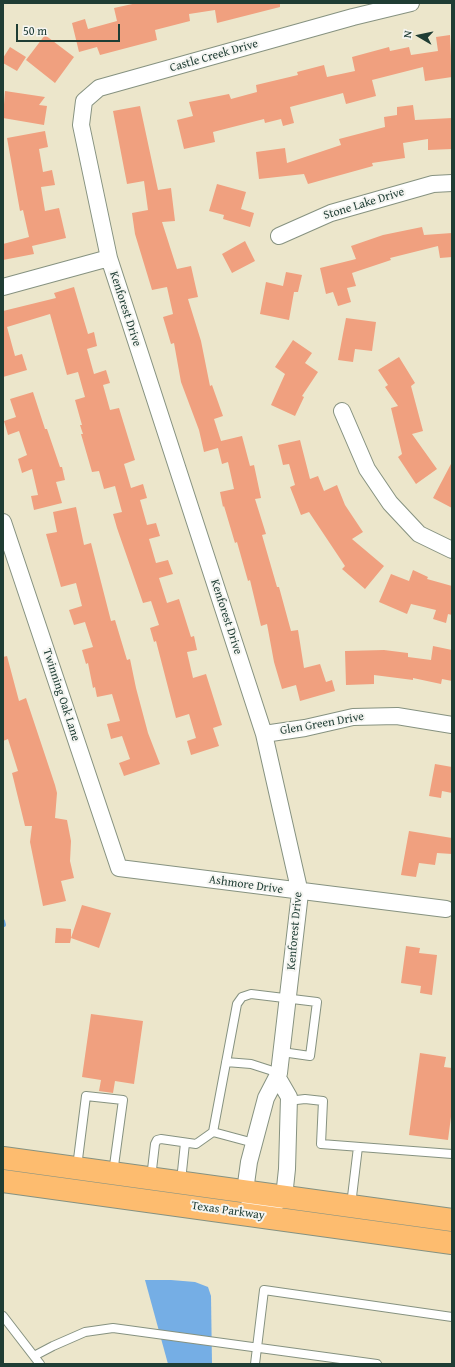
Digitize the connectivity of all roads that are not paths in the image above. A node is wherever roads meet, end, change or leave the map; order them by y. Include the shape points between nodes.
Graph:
1 (411, 3) edge
2 (89, 165) joint
3 (452, 183) edge
4 (279, 236) dead end
5 (109, 258) junction
6 (3, 287) edge
7 (342, 411) dead end
8 (3, 522) edge
9 (7, 547) edge
10 (452, 550) edge
11 (452, 725) edge
12 (264, 734) junction
13 (119, 868) joint
14 (300, 893) junction
15 (446, 910) dead end
16 (288, 998) junction
17 (282, 1052) junction
18 (226, 1062) junction
19 (278, 1076) junction
20 (288, 1101) junction
21 (213, 1132) junction
22 (185, 1142) junction
23 (254, 1143) junction
24 (358, 1147) junction
25 (452, 1154) edge
26 (3, 1158) edge
27 (77, 1168) junction
28 (113, 1173) junction
29 (151, 1179) junction
30 (3, 1181) edge
31 (181, 1182) junction
32 (245, 1191) junction
33 (284, 1197) junction
34 (351, 1206) junction
35 (242, 1213) junction
36 (452, 1220) edge
37 (452, 1243) edge
38 (3, 1316) edge
39 (452, 1317) edge
40 (257, 1348) junction
41 (34, 1356) junction
42 (40, 1364) edge
43 (255, 1364) edge
44 (377, 1364) edge

1 - 2 street, Castle Creek Drive via 352,17 99,88 84,101 81,125
2 - 5 street, Kenforest Drive
3 - 4 street, Stone Lake Drive via 433,184 331,213
5 - 6 street
5 - 12 street, Kenforest Drive
7 - 10 street via 367,469 390,503 419,534
8 - 9 street, Twinning Oak Lane
9 - 13 street, Twinning Oak Lane
11 - 12 street, Glen Green Drive via 397,716 353,717
12 - 14 street, Kenforest Drive
13 - 14 street, Ashmore Drive
14 - 15 street, Ashmore Drive
14 - 16 street, Kenforest Drive
16 - 17 street, Kenforest Drive
16 - 17 lane via 317,1002 310,1056
16 - 18 lane via 251,994 242,997 237,1004
17 - 19 street, Kenforest Drive
18 - 19 lane via 251,1064
18 - 21 lane
19 - 20 street via 289,1097
19 - 23 street, Kenforest Drive via 266,1098
20 - 24 lane via 323,1101 321,1144
20 - 33 street
21 - 22 lane via 196,1144
21 - 23 lane
22 - 29 lane via 157,1140
22 - 31 lane
23 - 32 street, Kenforest Drive
24 - 25 lane
24 - 34 lane
26 - 27 main road, Texas Parkway
27 - 28 main road, Texas Parkway
27 - 28 lane via 86,1096 123,1100
28 - 29 main road, Texas Parkway
29 - 31 main road, Texas Parkway
30 - 35 main road, Texas Parkway
31 - 32 main road, Texas Parkway
32 - 33 main road, Texas Parkway
33 - 34 main road, Texas Parkway
33 - 35 street via 276,1203 252,1204
34 - 36 main road, Texas Parkway
35 - 37 main road, Texas Parkway
38 - 41 lane
39 - 40 lane via 264,1290
40 - 41 lane via 113,1328 84,1332
40 - 43 lane
40 - 44 lane
41 - 42 lane

